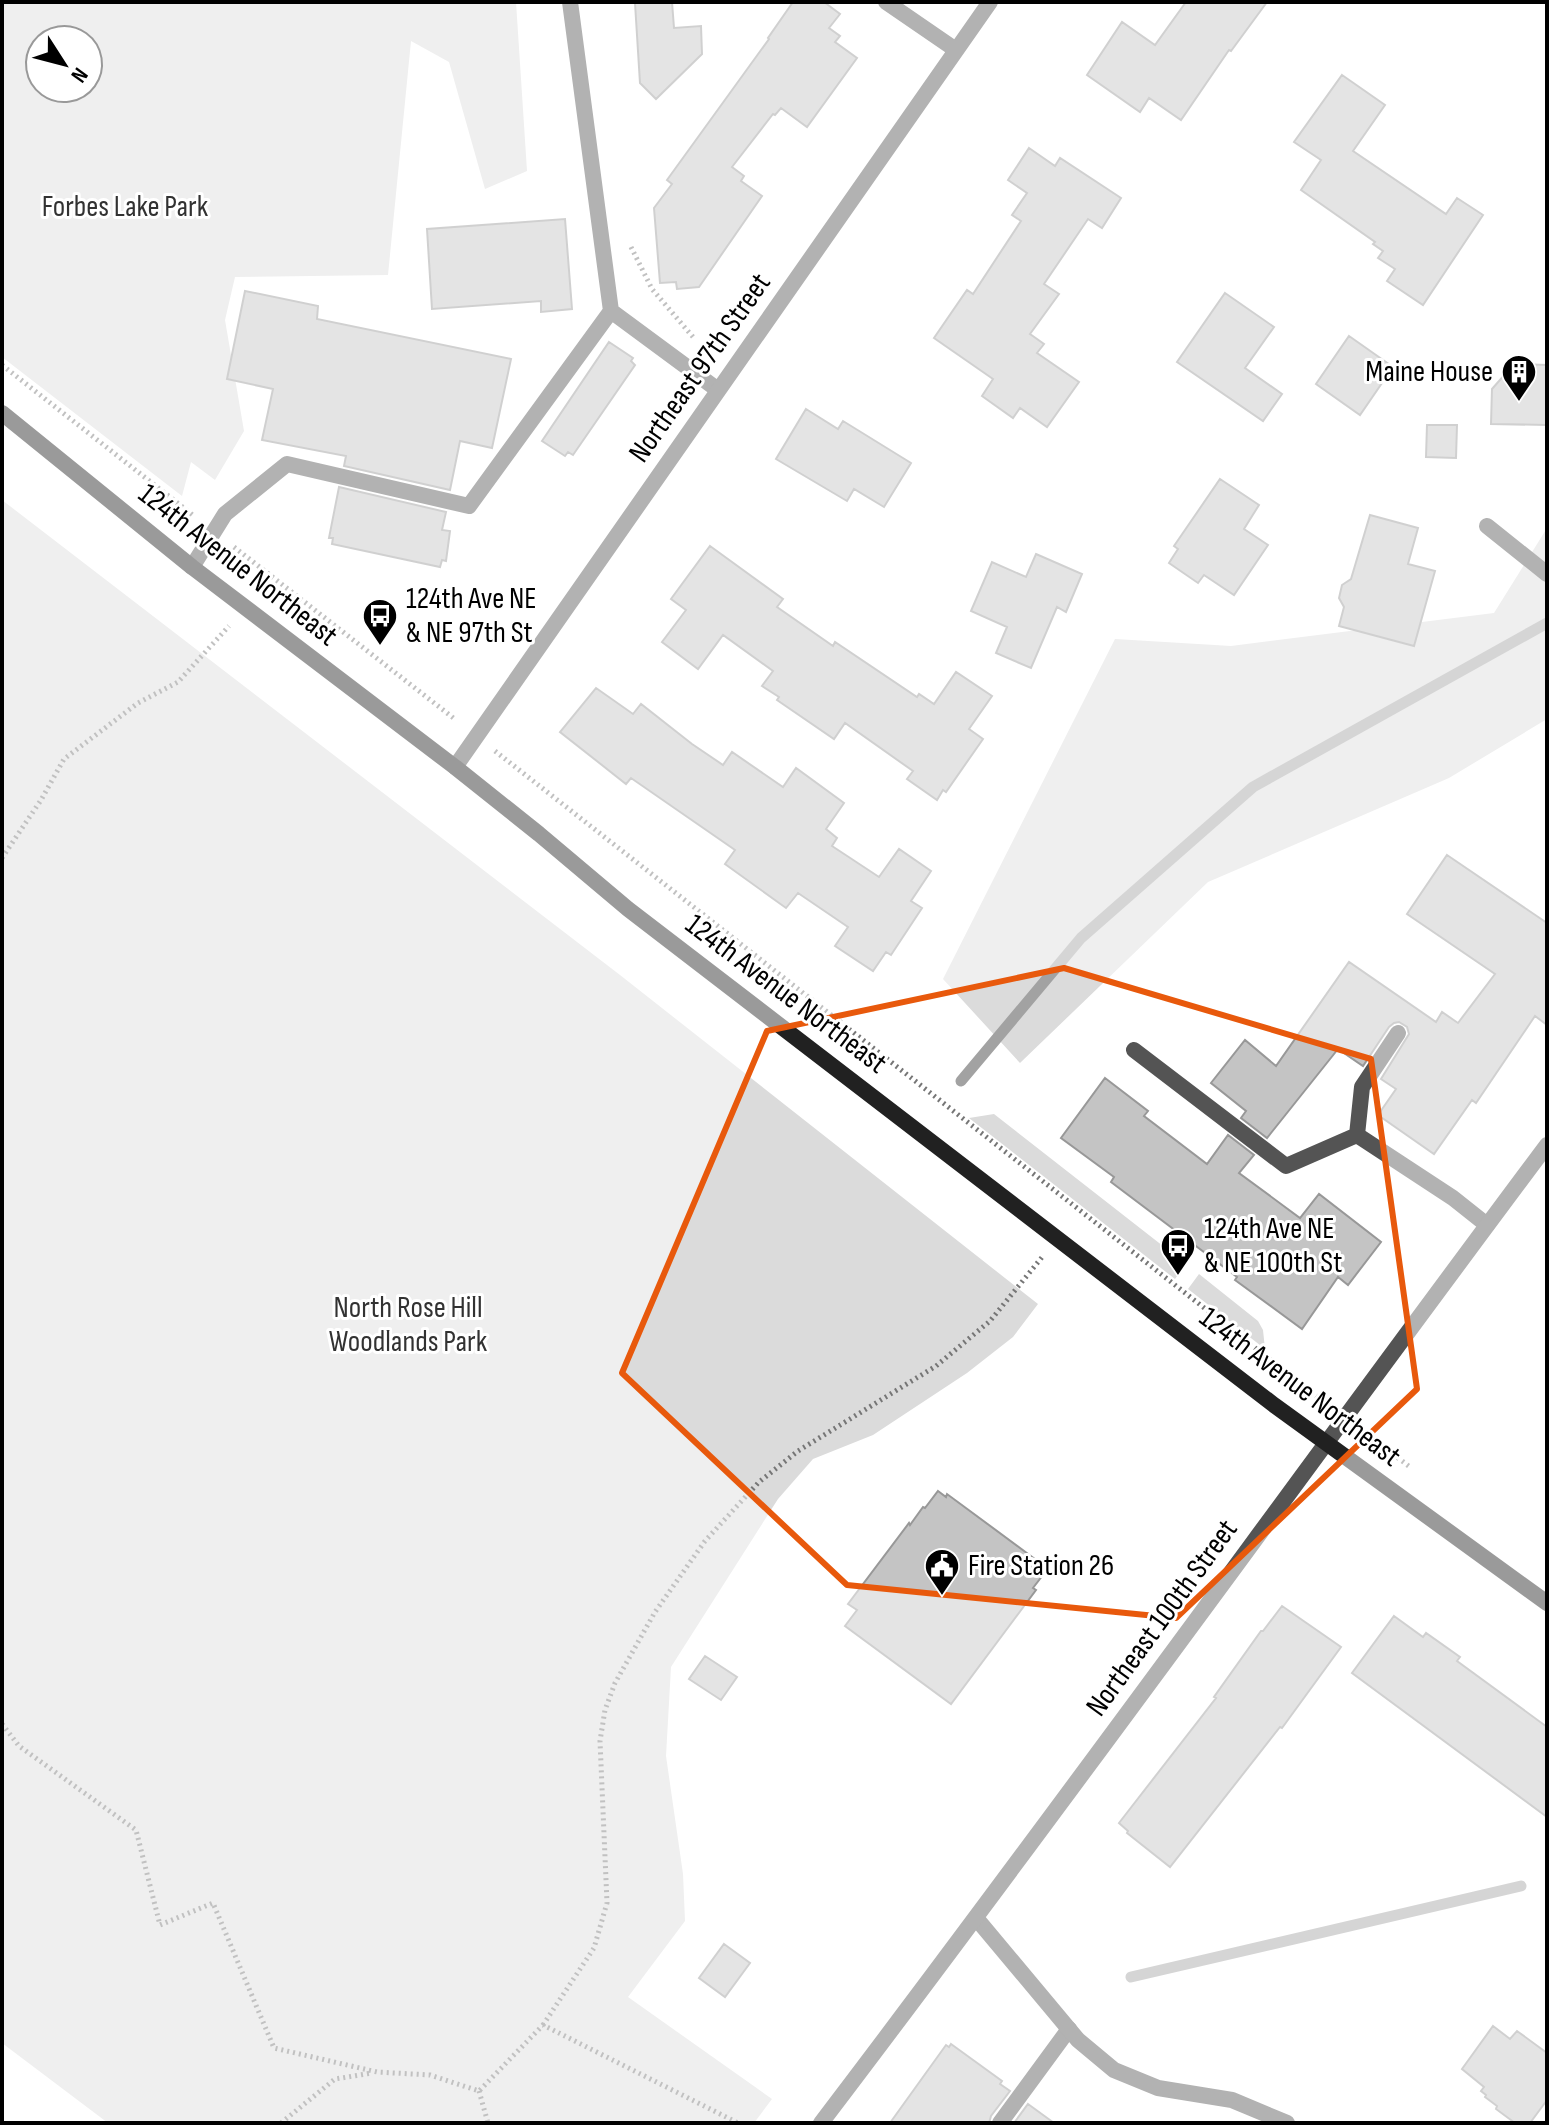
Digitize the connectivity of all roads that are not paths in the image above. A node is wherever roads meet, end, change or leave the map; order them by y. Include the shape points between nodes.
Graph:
1 (570, 2) edge
2 (886, 2) edge
3 (990, 2) edge
4 (956, 50) junction
5 (611, 311) junction
6 (718, 390) junction
7 (2, 413) edge
8 (1487, 526) dead end
9 (192, 567) junction
10 (1547, 574) edge
11 (455, 767) junction
12 (1398, 1033) dead end
13 (1134, 1050) dead end
14 (1357, 1135) junction
15 (1547, 1145) edge
16 (1487, 1225) junction
17 (1326, 1443) junction
18 (1547, 1603) edge
19 (976, 1918) junction
20 (1069, 2029) junction
21 (821, 2123) edge
22 (1000, 2123) edge
23 (1287, 2123) edge

1 - 5 street
2 - 4 street
3 - 4 street, Northeast 97th Street
4 - 6 street, Northeast 97th Street
5 - 6 street
5 - 9 street via 469,506 287,464 225,514
6 - 11 street, Northeast 97th Street
7 - 9 main road, 124th Avenue Northeast
8 - 10 street
9 - 11 main road, 124th Avenue Northeast
11 - 17 main road, 124th Avenue Northeast via 628,909
12 - 14 street via 1362,1087
13 - 14 street via 1286,1166
14 - 16 street
15 - 16 street, Northeast 100th Street
16 - 17 street, Northeast 100th Street
17 - 18 main road, 124th Avenue Northeast
17 - 19 street, Northeast 100th Street
19 - 20 street
19 - 21 street, Northeast 100th Street
20 - 22 street
20 - 23 street via 1114,2070 1158,2088 1232,2100

